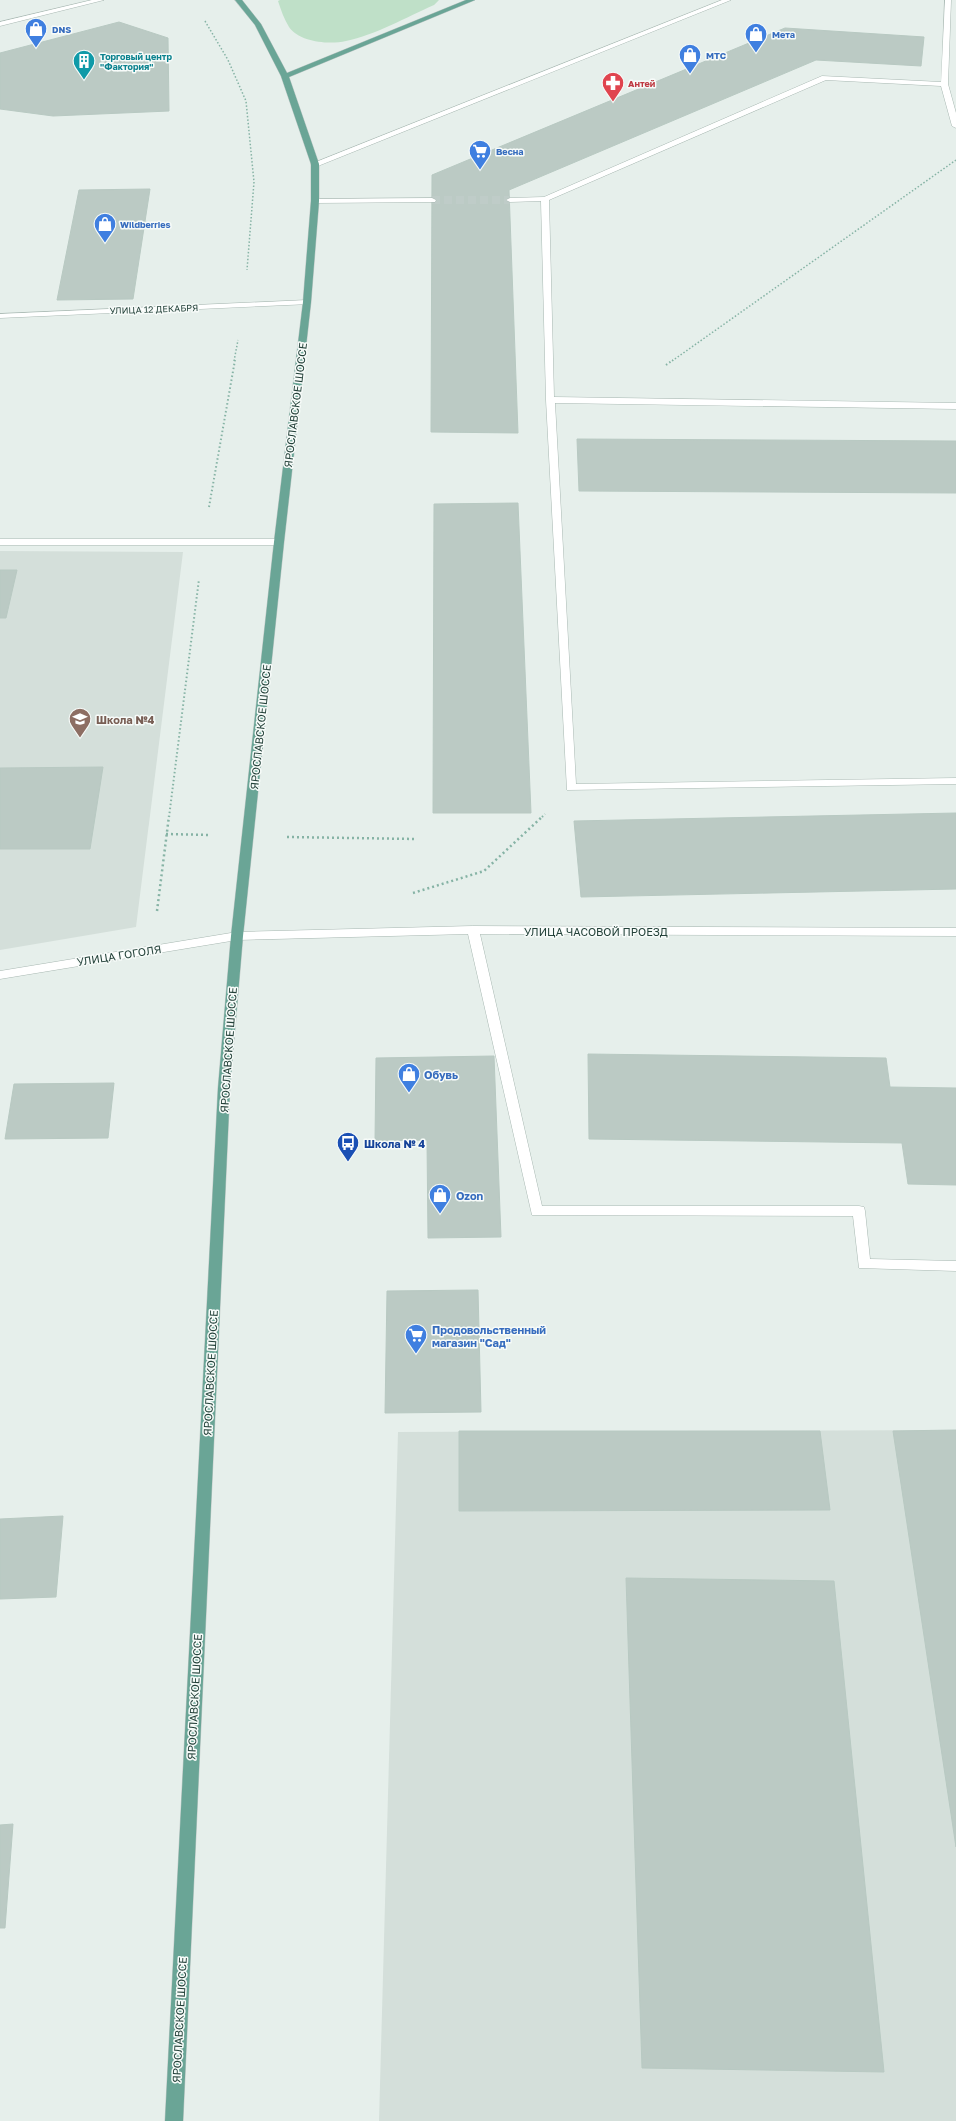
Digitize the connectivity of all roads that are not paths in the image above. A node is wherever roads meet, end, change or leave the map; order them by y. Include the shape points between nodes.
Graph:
1 (101, 0) edge
2 (238, 0) edge
3 (472, 0) edge
4 (728, 0) edge
5 (948, 0) edge
6 (0, 24) edge
7 (285, 76) junction
8 (944, 84) junction
9 (956, 126) edge
10 (315, 164) junction
11 (545, 199) junction
12 (432, 200) tunnel mouth
13 (510, 200) tunnel mouth
14 (315, 201) junction
15 (307, 302) junction
16 (0, 316) edge
17 (550, 400) junction
18 (956, 406) edge
19 (0, 542) edge
20 (279, 542) junction
21 (956, 781) edge
22 (473, 930) junction
23 (956, 932) edge
24 (237, 936) junction
25 (0, 975) edge
26 (956, 1266) edge
27 (174, 2121) edge

1 - 6 street
2 - 7 main road, ЯРОСЛАВСКОЕ ШОССЕ via 258,24
3 - 7 main road
4 - 10 street
5 - 8 street
7 - 10 main road, ЯРОСЛАВСКОЕ ШОССЕ
8 - 9 street
8 - 11 street via 825,78
10 - 14 main road, ЯРОСЛАВСКОЕ ШОССЕ
11 - 13 street
11 - 17 street
12 - 14 street
14 - 15 main road, ЯРОСЛАВСКОЕ ШОССЕ
15 - 16 street, УЛИЦА 12 ДЕКАБРЯ
15 - 20 main road, ЯРОСЛАВСКОЕ ШОССЕ
17 - 18 street
17 - 21 street via 571,788
19 - 20 street
20 - 24 main road, ЯРОСЛАВСКОЕ ШОССЕ
22 - 23 street, УЛИЦА ЧАСОВОЙ ПРОЕЗД
22 - 24 street, УЛИЦА ЧАСОВОЙ ПРОЕЗД
22 - 26 street via 537,1211 859,1211 864,1264
24 - 25 street, УЛИЦА ГОГОЛЯ
24 - 27 main road, ЯРОСЛАВСКОЕ ШОССЕ via 224,1088

